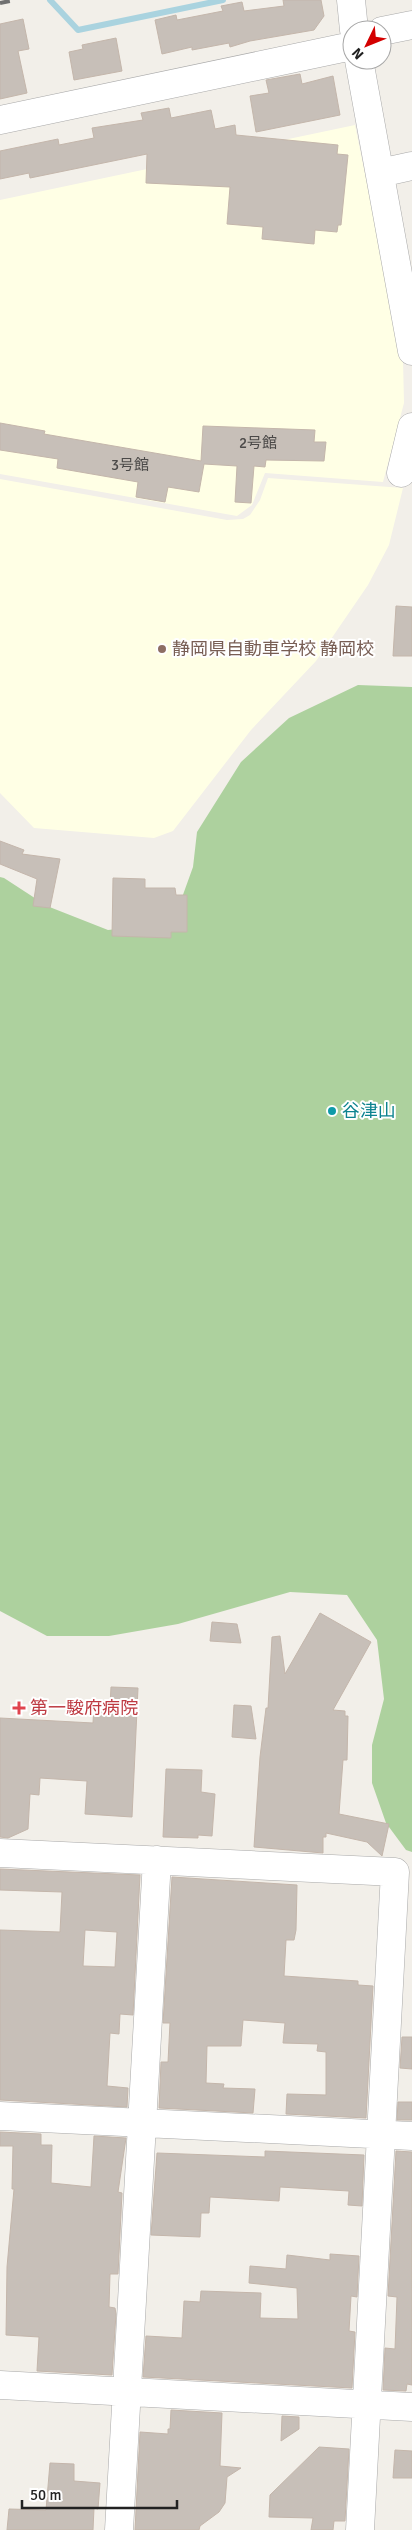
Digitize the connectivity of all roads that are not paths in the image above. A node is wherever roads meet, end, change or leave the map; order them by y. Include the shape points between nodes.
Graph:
1 (351, 0) edge
2 (353, 20) edge
3 (412, 25) edge
4 (392, 29) edge
5 (342, 48) edge
6 (361, 70) edge
7 (0, 120) edge
8 (412, 166) edge
9 (380, 173) junction
10 (412, 351) edge
11 (412, 427) edge
12 (401, 473) dead end
13 (0, 1852) edge
14 (157, 1860) junction
15 (0, 2116) edge
16 (141, 2123) junction
17 (383, 2134) junction
18 (412, 2136) edge
19 (0, 2385) edge
20 (126, 2392) junction
21 (367, 2405) junction
22 (412, 2407) edge
23 (119, 2530) edge
24 (360, 2530) edge

1 - 2 street
3 - 4 street
5 - 7 street
6 - 9 street
8 - 9 street
9 - 10 street
11 - 12 street
13 - 14 street
14 - 16 street
14 - 17 street via 395,1872
15 - 16 street
16 - 17 street
16 - 20 street
17 - 18 street
17 - 21 street
19 - 20 street
20 - 21 street
20 - 23 street
21 - 22 street
21 - 24 street

